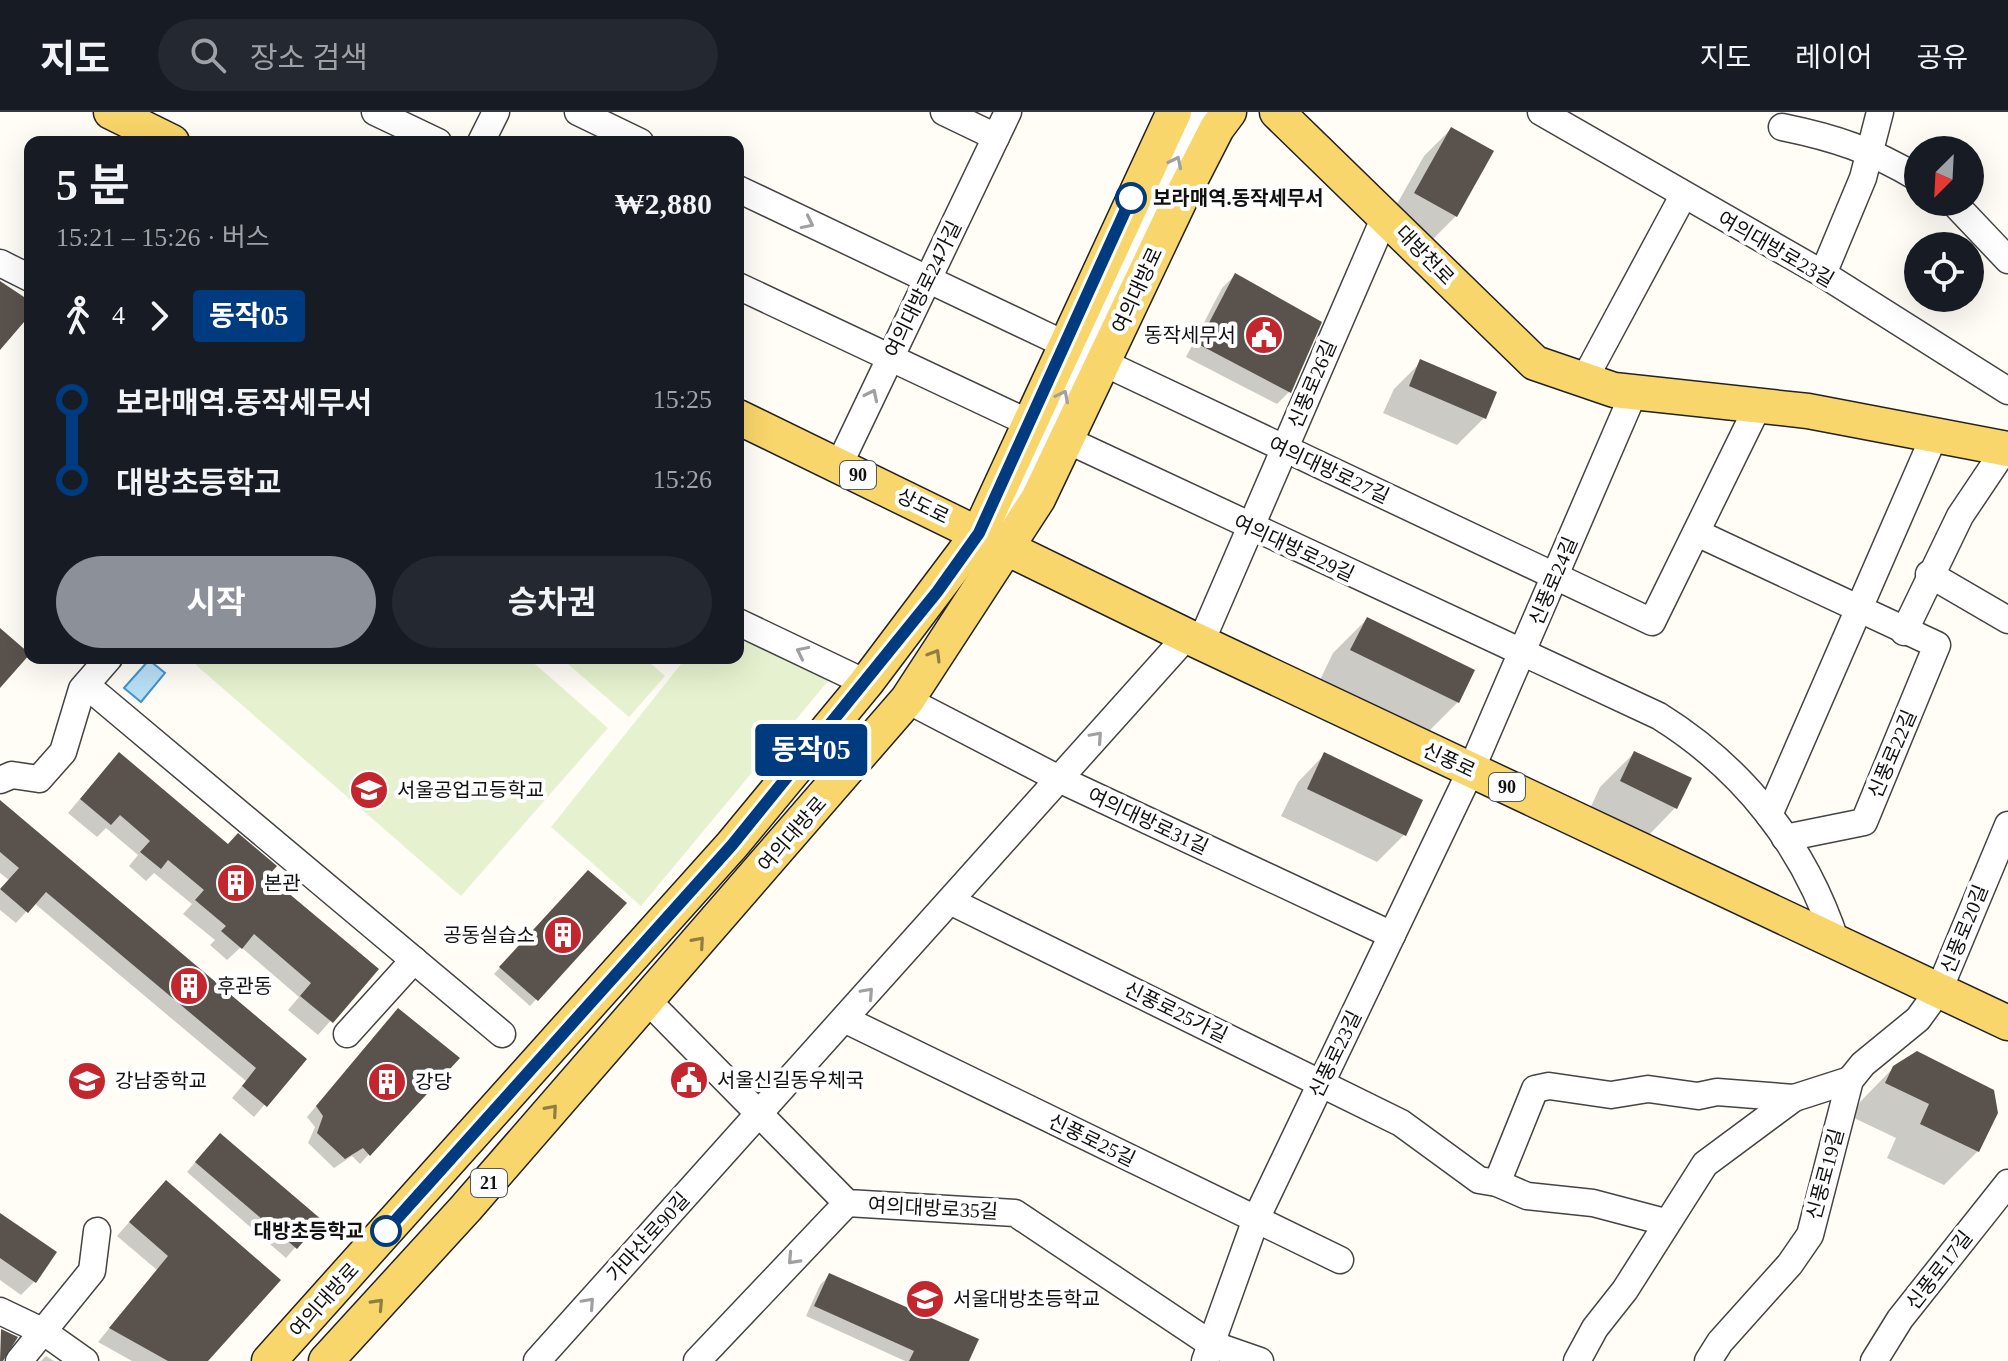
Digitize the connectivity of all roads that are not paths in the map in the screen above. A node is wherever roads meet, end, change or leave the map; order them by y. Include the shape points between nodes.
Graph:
1 (111, 112) edge
2 (375, 112) edge
3 (496, 112) edge
4 (578, 112) edge
5 (944, 112) edge
6 (1008, 112) edge
7 (1174, 112) edge
8 (1206, 112) edge
9 (1229, 112) edge
10 (1277, 112) edge
11 (1541, 112) edge
12 (1880, 112) edge
13 (1782, 127) dead end
14 (160, 136) edge
15 (425, 136) edge
16 (484, 136) edge
17 (628, 136) edge
18 (996, 137) junction
19 (1871, 150) junction
20 (1904, 170) edge
21 (744, 192) edge
22 (1683, 196) junction
23 (1386, 214) junction
24 (1966, 216) edge
25 (2008, 260) edge
26 (0, 263) edge
27 (1823, 274) junction
28 (24, 275) edge
29 (928, 280) junction
30 (744, 289) edge
31 (1064, 344) junction
32 (890, 359) junction
33 (1102, 362) junction
34 (1584, 380) junction
35 (2008, 391) edge
36 (1634, 392) junction
37 (1758, 406) junction
38 (744, 420) edge
39 (1029, 423) junction
40 (1935, 434) junction
41 (1067, 440) junction
42 (1284, 449) junction
43 (2007, 449) edge
44 (839, 465) junction
45 (1250, 528) junction
46 (1697, 533) junction
47 (993, 540) junction
48 (1929, 574) junction
49 (1555, 577) junction
50 (1857, 609) junction
51 (2008, 620) edge
52 (744, 625) edge
53 (1904, 632) junction
54 (1194, 639) junction
55 (1522, 652) junction
56 (104, 664) edge
57 (866, 683) junction
58 (86, 685) junction
59 (907, 700) junction
60 (1471, 770) junction
61 (1059, 779) junction
62 (0, 780) edge
63 (1769, 815) junction
64 (2008, 825) edge
65 (1785, 838) junction
66 (950, 901) junction
67 (1392, 935) junction
68 (1836, 942) junction
69 (414, 960) junction
70 (1939, 990) junction
71 (648, 1001) junction
72 (844, 1019) junction
73 (2008, 1023) edge
74 (347, 1034) dead end
75 (502, 1034) dead end
76 (1850, 1080) junction
77 (1321, 1083) junction
78 (1794, 1098) junction
79 (759, 1113) junction
80 (1497, 1183) junction
81 (2008, 1183) edge
82 (847, 1203) junction
83 (1256, 1219) junction
84 (1665, 1222) junction
85 (97, 1231) dead end
86 (1340, 1260) dead end
87 (0, 1311) edge
88 (44, 1332) junction
89 (1208, 1352) edge
90 (19, 1361) edge
91 (85, 1361) edge
92 (269, 1361) edge
93 (326, 1361) edge
94 (537, 1361) edge
95 (697, 1361) edge
96 (1260, 1361) edge
97 (1577, 1361) edge
98 (1708, 1361) edge
99 (1874, 1361) edge

1 - 14 main road
2 - 15 street
3 - 16 street
4 - 17 street
5 - 18 street
6 - 18 street, 여의대방로24가길
7 - 31 main road, 여의대방로 / 21
47 -> 8 street via 1182,151
9 - 33 main road, 여의대방로
10 - 23 main road, 대방천로
11 - 22 street, 여의대방로23길
12 - 19 street
13 - 19 street
18 - 29 street, 여의대방로24가길
19 - 20 street
19 - 27 street
21 -> 29 street
22 - 27 street, 여의대방로23길
22 - 34 street
23 - 34 main road, 대방천로 via 1535,363
23 - 42 street, 신풍로26길
24 - 25 street
26 - 28 street
27 - 35 street, 여의대방로23길
29 - 31 street
29 - 32 street, 여의대방로24가길
30 - 32 street
31 - 39 main road, 여의대방로 / 21
32 - 39 street
44 -> 32 street, 여의대방로24가길
33 - 41 main road, 여의대방로
33 - 42 street, 여의대방로27길
34 - 36 main road, 대방천로
36 - 37 main road, 대방천로
36 - 49 street, 신풍로24길
37 - 40 main road, 대방천로
37 - 46 street
38 - 44 main road, 상도로 / 90
39 - 47 main road, 여의대방로 / 21
40 - 43 main road, 대방천로
40 - 50 street
41 - 45 street, 여의대방로29길
41 - 47 main road, 여의대방로
42 - 45 street, 신풍로26길
42 - 49 street, 여의대방로27길
43 - 48 street, 대방천로 via 1960,516
44 - 47 main road, 상도로 / 90
45 - 54 street, 신풍로26길
45 - 55 street, 여의대방로29길
46 - 49 street via 1652,622
46 - 50 street
47 - 54 main road, 신풍로 / 90
47 - 57 main road, 여의대방로 / 21
59 -> 47 main road, 여의대방로 via 951,629
48 - 51 street
48 - 53 street, 대방천로
49 - 55 street, 신풍로24길
50 - 53 street
50 - 63 street
57 -> 52 street
53 - 65 street, 신풍로22길 via 1937,645 1864,822
54 - 60 main road, 신풍로 / 90
61 -> 54 street
55 - 60 street, 신풍로24길
55 - 63 street via 1692,736 1722,760
56 - 58 street
57 - 92 main road, 여의대방로 / 21 via 732,845
58 - 62 street via 63,752 39,779 12,775
58 - 69 street
59 - 61 street, 여의대방로31길
71 -> 59 main road, 여의대방로
60 - 67 street, 신풍로23길
60 - 68 main road, 신풍로 / 90
61 - 66 street
61 - 67 street, 여의대방로31길
63 - 65 street
64 - 70 street, 신풍로20길
65 - 68 street via 1810,875
72 -> 66 street
66 - 77 street, 신풍로25가길
67 - 77 street, 신풍로23길
68 - 70 main road, 신풍로 / 90
69 - 74 street
69 - 75 street
70 - 73 main road, 신풍로 / 90
70 - 76 street via 1918,1019
71 - 79 street, 여의대방로35길
93 -> 71 main road, 여의대방로 / 21
72 - 79 street
72 - 83 street, 신풍로25길
76 - 78 street
76 - 98 street, 신풍로19길 via 1810,1235
77 - 80 street, 신풍로25가길 via 1401,1123 1479,1180
77 - 83 street, 신풍로23길
78 - 80 street via 1535,1089
78 - 84 street via 1705,1164
79 - 82 street, 여의대방로35길
94 -> 79 street, 가마산로90길
80 - 84 street, 신풍로25가길 via 1527,1196 1593,1203
81 - 99 street, 신풍로17길 via 1900,1319
82 - 89 street, 여의대방로35길 via 1015,1213
82 -> 95 street
83 - 86 street, 신풍로25길
83 - 89 street, 신풍로23길
84 - 97 street
85 - 88 street via 92,1271
87 - 88 street
88 - 90 street
88 - 91 street
89 - 96 street, 여의대방로35길

